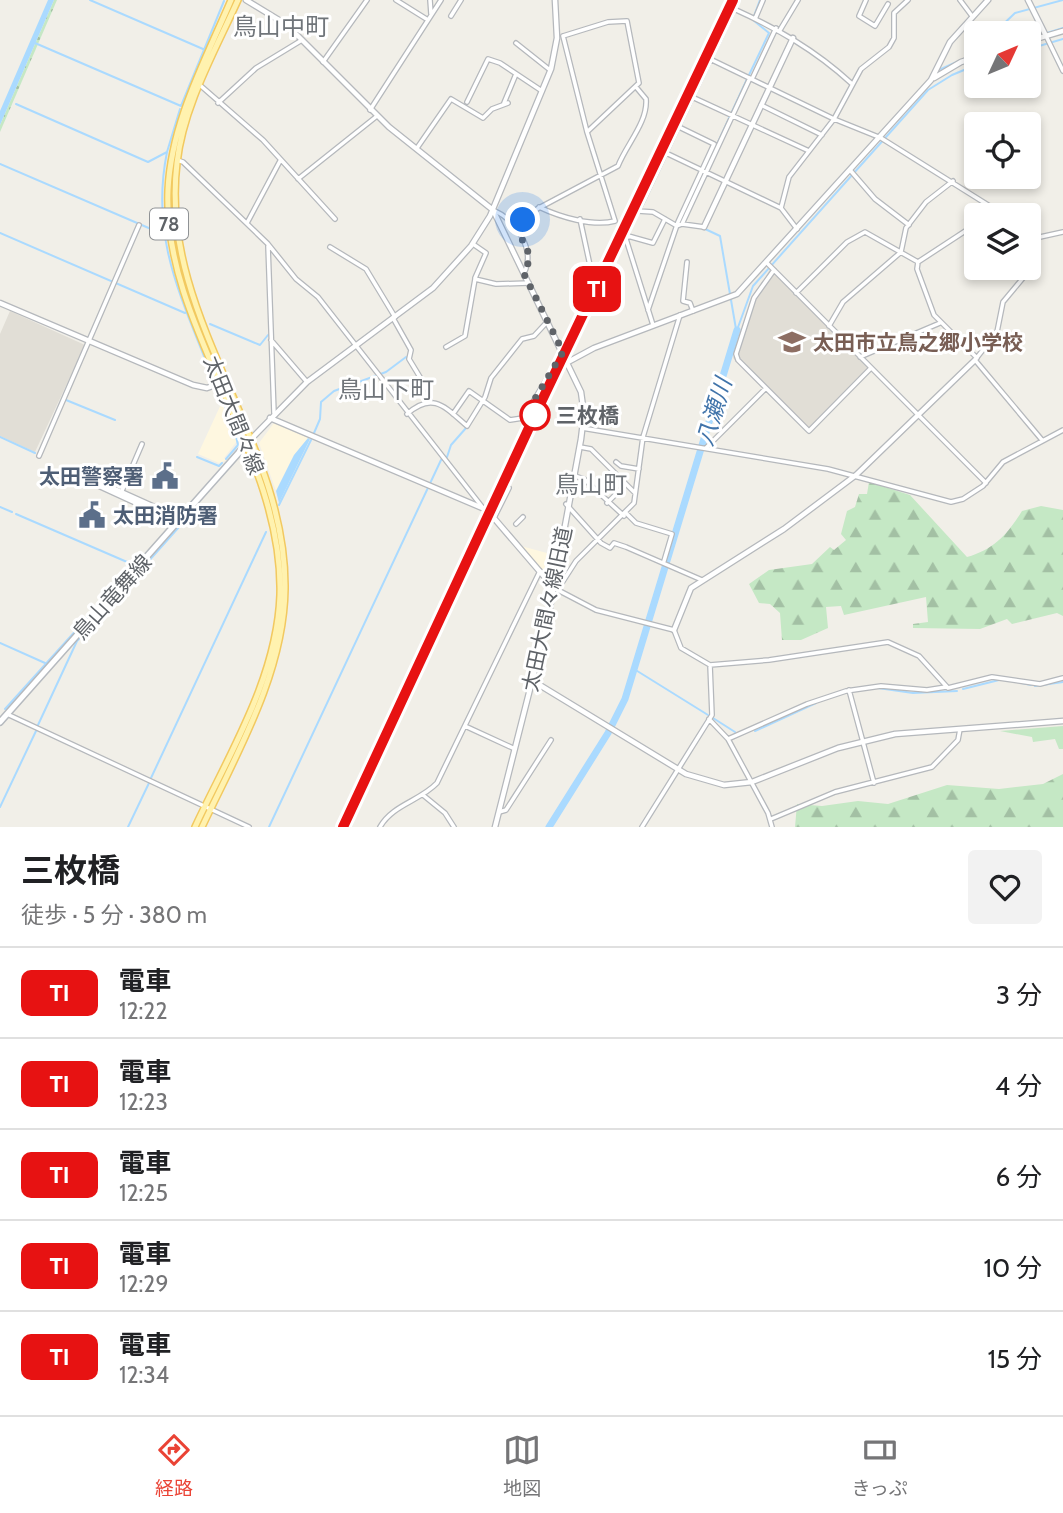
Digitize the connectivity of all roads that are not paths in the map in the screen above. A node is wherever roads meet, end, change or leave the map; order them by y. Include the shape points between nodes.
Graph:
1 (231, 0) edge
2 (238, 0) edge
3 (246, 0) edge
4 (367, 0) edge
5 (396, 0) edge
6 (430, 0) edge
7 (441, 0) edge
8 (461, 0) edge
9 (555, 0) edge
10 (763, 0) edge
11 (799, 0) edge
12 (866, 0) edge
13 (908, 0) edge
14 (960, 0) edge
15 (988, 0) edge
16 (1027, 0) edge
17 (886, 2) edge
18 (894, 13) junction
19 (431, 14) junction
20 (451, 16) dead end
21 (972, 16) junction
22 (755, 19) junction
23 (428, 20) junction
24 (778, 29) junction
25 (1063, 31) edge
26 (560, 37) junction
27 (793, 38) junction
28 (302, 40) junction
29 (1041, 41) edge
30 (1048, 41) junction
31 (516, 43) dead end
32 (710, 59) junction
33 (964, 61) edge
34 (324, 62) junction
35 (550, 70) junction
36 (1063, 71) edge
37 (516, 74) junction
38 (751, 78) junction
39 (931, 80) junction
40 (851, 83) junction
41 (201, 86) junction
42 (636, 87) junction
43 (770, 87) junction
44 (542, 91) junction
45 (692, 97) junction
46 (467, 102) dead end
47 (218, 103) junction
48 (761, 105) junction
49 (370, 110) junction
50 (377, 116) junction
51 (733, 116) junction
52 (834, 118) junction
53 (752, 125) junction
54 (678, 127) junction
55 (587, 132) junction
56 (822, 135) junction
57 (882, 138) junction
58 (417, 148) junction
59 (809, 151) junction
60 (666, 153) junction
61 (177, 160) junction
62 (280, 161) junction
63 (850, 170) junction
64 (703, 171) junction
65 (600, 178) junction
66 (298, 179) junction
67 (725, 181) junction
68 (953, 181) junction
69 (985, 203) edge
70 (540, 207) junction
71 (781, 208) junction
72 (493, 210) junction
73 (335, 219) dead end
74 (580, 219) junction
75 (665, 219) junction
76 (247, 223) junction
77 (139, 225) dead end
78 (679, 225) junction
79 (909, 225) junction
80 (704, 227) joint
81 (515, 229) junction
82 (797, 229) junction
83 (964, 232) edge
84 (1063, 232) edge
85 (1041, 235) edge
86 (268, 244) junction
87 (473, 244) junction
88 (330, 247) dead end
89 (901, 252) junction
90 (687, 262) dead end
91 (918, 262) junction
92 (770, 266) junction
93 (591, 271) dead end
94 (524, 274) junction
95 (475, 279) junction
96 (1021, 280) edge
97 (529, 283) junction
98 (796, 293) junction
99 (0, 303) edge
100 (648, 310) junction
101 (693, 311) junction
102 (680, 316) junction
103 (394, 318) junction
104 (547, 322) junction
105 (940, 323) junction
106 (653, 325) junction
107 (829, 326) junction
108 (271, 340) junction
109 (89, 341) junction
110 (355, 344) junction
111 (446, 347) dead end
112 (563, 352) junction
113 (860, 357) junction
114 (976, 359) junction
115 (568, 362) junction
116 (871, 369) junction
117 (307, 382) junction
118 (221, 383) junction
119 (766, 388) junction
120 (483, 400) junction
121 (430, 401) junction
122 (407, 414) junction
123 (453, 414) junction
124 (272, 416) junction
125 (919, 416) junction
126 (582, 428) junction
127 (1063, 430) edge
128 (643, 438) junction
129 (1042, 440) junction
130 (249, 442) junction
131 (142, 444) dead end
132 (580, 447) junction
133 (703, 448) junction
134 (39, 456) dead end
135 (617, 462) dead end
136 (639, 469) junction
137 (856, 475) junction
138 (575, 476) junction
139 (986, 483) junction
140 (509, 488) dead end
141 (620, 491) dead end
142 (635, 493) junction
143 (121, 494) junction
144 (607, 503) junction
145 (568, 505) junction
146 (483, 508) junction
147 (625, 515) junction
148 (523, 517) dead end
149 (494, 518) junction
150 (179, 521) junction
151 (516, 524) dead end
152 (598, 540) junction
153 (666, 562) junction
154 (540, 571) junction
155 (702, 580) junction
156 (556, 589) junction
157 (674, 630) junction
158 (710, 665) junction
159 (1063, 678) edge
160 (533, 681) junction
161 (946, 687) junction
162 (849, 690) junction
163 (0, 712) edge
164 (7, 714) junction
165 (709, 719) junction
166 (1062, 721) edge
167 (0, 722) edge
168 (464, 726) junction
169 (960, 729) junction
170 (728, 739) junction
171 (551, 740) dead end
172 (863, 741) junction
173 (515, 748) junction
174 (678, 769) junction
175 (752, 782) junction
176 (874, 783) junction
177 (423, 795) junction
178 (207, 807) junction
179 (499, 812) junction
180 (771, 819) junction
181 (195, 827) edge
182 (202, 827) edge
183 (249, 827) edge
184 (380, 827) edge
185 (454, 827) edge
186 (495, 827) edge
187 (642, 827) edge
188 (772, 827) edge

1 - 118 main road, 太田大間々線 / 78 via 179,127 168,190 174,256
2 - 41 main road, 太田大間々線 / 78
3 - 28 street
4 - 34 street
5 - 23 street
6 - 19 street
7 - 19 street
8 - 20 street
9 - 26 street
10 - 22 street
11 - 24 street
12 - 17 street via 859,16 875,26
13 - 18 street
14 - 21 street
15 - 21 street
16 - 30 street
17 - 18 street
18 - 40 street via 894,38 889,47
19 - 23 street
21 - 39 street via 950,42
22 - 24 street
22 - 32 street via 734,9
23 - 49 street
24 - 27 street
24 - 38 street
25 - 30 street
26 - 35 street
26 - 42 street via 627,21 639,83
26 - 55 street
27 - 40 street
27 - 43 street
28 - 34 street
28 - 47 street via 256,68
29 - 30 street
30 - 36 street
31 - 35 street
32 - 38 street
32 - 45 street
33 - 39 street
34 - 49 street
35 - 44 street
37 - 44 street
37 - 46 street via 488,59
37 - 58 street via 506,103 492,108 484,118 451,99
38 - 43 street
38 - 51 street
39 - 57 street
40 - 52 street
41 - 47 street
41 - 61 main road, 太田大間々線 / 78
42 - 55 street
42 - 65 street via 646,99 644,116 621,153 619,165
43 - 48 street
43 - 52 street
44 - 72 street
45 - 51 street
45 - 54 street
47 - 62 street via 263,140
48 - 53 street
48 - 56 street
49 - 50 street
50 - 58 street
50 - 66 street
51 - 53 street
51 - 64 street
52 - 56 street
52 - 57 street
53 - 59 street
53 - 67 street
54 - 60 street
54 - 64 street via 714,144
55 - 65 street
56 - 59 street
57 - 63 street
57 - 68 street
58 - 72 street
59 - 71 street via 789,177
60 - 64 street
60 - 75 street via 638,211
61 - 76 street
61 - 130 main road, 太田大間々線 / 78 via 174,219 183,268
62 - 66 street
62 - 76 street
63 - 79 street via 875,199
63 - 82 street
64 - 67 street
64 - 78 street
65 - 70 street
65 - 74 street via 615,222
66 - 73 street
67 - 71 street
67 - 80 street
68 - 69 street
68 - 79 street via 929,199
70 - 74 street
70 - 81 street
71 - 82 street
72 - 81 street
72 - 87 street
72 - 94 street, 太田大間々線旧道
74 - 93 street
75 - 78 street
75 - 100 street via 653,243 626,239
76 - 86 street
77 - 109 street
78 - 80 street
78 - 100 street
79 - 89 street
81 - 94 street via 529,249 530,262
82 - 92 street
83 - 91 street
84 - 85 street
86 - 108 street
86 - 110 street
87 - 95 street via 486,253
87 - 103 street via 433,288
88 - 103 street via 366,269
89 - 91 street
89 - 98 street via 864,232 847,242
89 - 107 street via 842,303
90 - 101 street via 683,301 690,303
91 - 105 street via 927,299
92 - 98 street
92 - 101 street via 737,295
92 - 119 street via 754,298 736,357
94 - 97 street, 太田大間々線旧道
95 - 97 street
95 - 111 street via 465,336
96 - 114 street via 1003,302 997,332
97 - 104 street, 太田大間々線旧道
98 - 107 street
99 - 109 street
100 - 106 street
101 - 102 street
102 - 106 street
102 - 128 street
103 - 110 street
103 - 121 street
104 - 112 street, 太田大間々線旧道
104 - 120 street via 534,336 522,339 491,378
105 - 113 street
105 - 114 street
106 - 115 street
107 - 113 street
108 - 117 street
108 - 124 street
109 - 118 street via 193,385 205,388
109 - 134 street
110 - 117 street
110 - 122 street
112 - 115 street, 太田大間々線旧道
112 - 120 street via 523,418 510,420
113 - 116 street
114 - 125 street
114 - 129 street
115 - 126 street, 太田大間々線旧道 via 581,392
116 - 119 street via 809,431
116 - 125 street
117 - 124 street
118 - 130 main road, 太田大間々線 / 78
119 - 133 street
120 - 123 street via 468,391
120 - 123 street via 467,426
121 - 122 street via 421,402
121 - 123 street
122 - 146 street
124 - 130 street
124 - 146 street
125 - 137 street
125 - 139 street
126 - 128 street
126 - 132 street, 太田大間々線旧道
127 - 129 street
128 - 133 street
128 - 136 street
129 - 139 street via 1003,462
130 - 150 main road, 鳥山竜舞線
130 - 178 main road, 太田大間々線 / 78 via 263,470 281,536 285,576 282,623 263,691
131 - 143 street
132 - 138 street, 太田大間々線旧道
132 - 142 street via 591,449
133 - 137 street
135 - 136 street
136 - 142 street
137 - 139 street via 951,502
137 - 155 street via 775,535
138 - 144 street via 584,479
138 - 145 street, 太田大間々線旧道
140 - 149 street
141 - 144 street
142 - 147 street
143 - 143 street via 81,474
143 - 150 street
144 - 147 street
145 - 152 street
145 - 156 street, 太田大間々線旧道
146 - 149 street
147 - 152 street
147 - 153 street via 672,534
148 - 151 street
149 - 154 street
150 - 164 main road, 鳥山竜舞線
152 - 153 street via 610,548 614,543
152 - 156 street
153 - 155 street
154 - 156 street
154 - 168 street
155 - 157 street via 686,593
156 - 157 street via 596,610
156 - 160 street, 太田大間々線旧道
157 - 158 street via 685,651
158 - 161 street via 888,642 919,656
158 - 165 street via 713,699
159 - 161 street via 1040,684 992,677 959,688
160 - 173 street, 太田大間々線旧道
160 - 174 street
161 - 162 street
162 - 170 street
162 - 172 street
163 - 164 street
164 - 167 main road, 鳥山竜舞線
164 - 178 street
165 - 170 street
165 - 174 street
166 - 169 street
168 - 173 street
168 - 177 street via 440,778
169 - 172 street
169 - 176 street via 958,740 932,767
170 - 175 street
171 - 179 street via 506,810
172 - 175 street
172 - 176 street
173 - 179 street, 太田大間々線旧道
174 - 175 street via 716,784
174 - 187 street
175 - 180 street
176 - 180 street via 835,792
177 - 184 street via 392,811
177 - 185 street
178 - 181 main road, 太田大間々線 / 78
178 - 182 main road, 太田大間々線 / 78
178 - 183 street
179 - 186 street, 太田大間々線旧道
180 - 188 street

